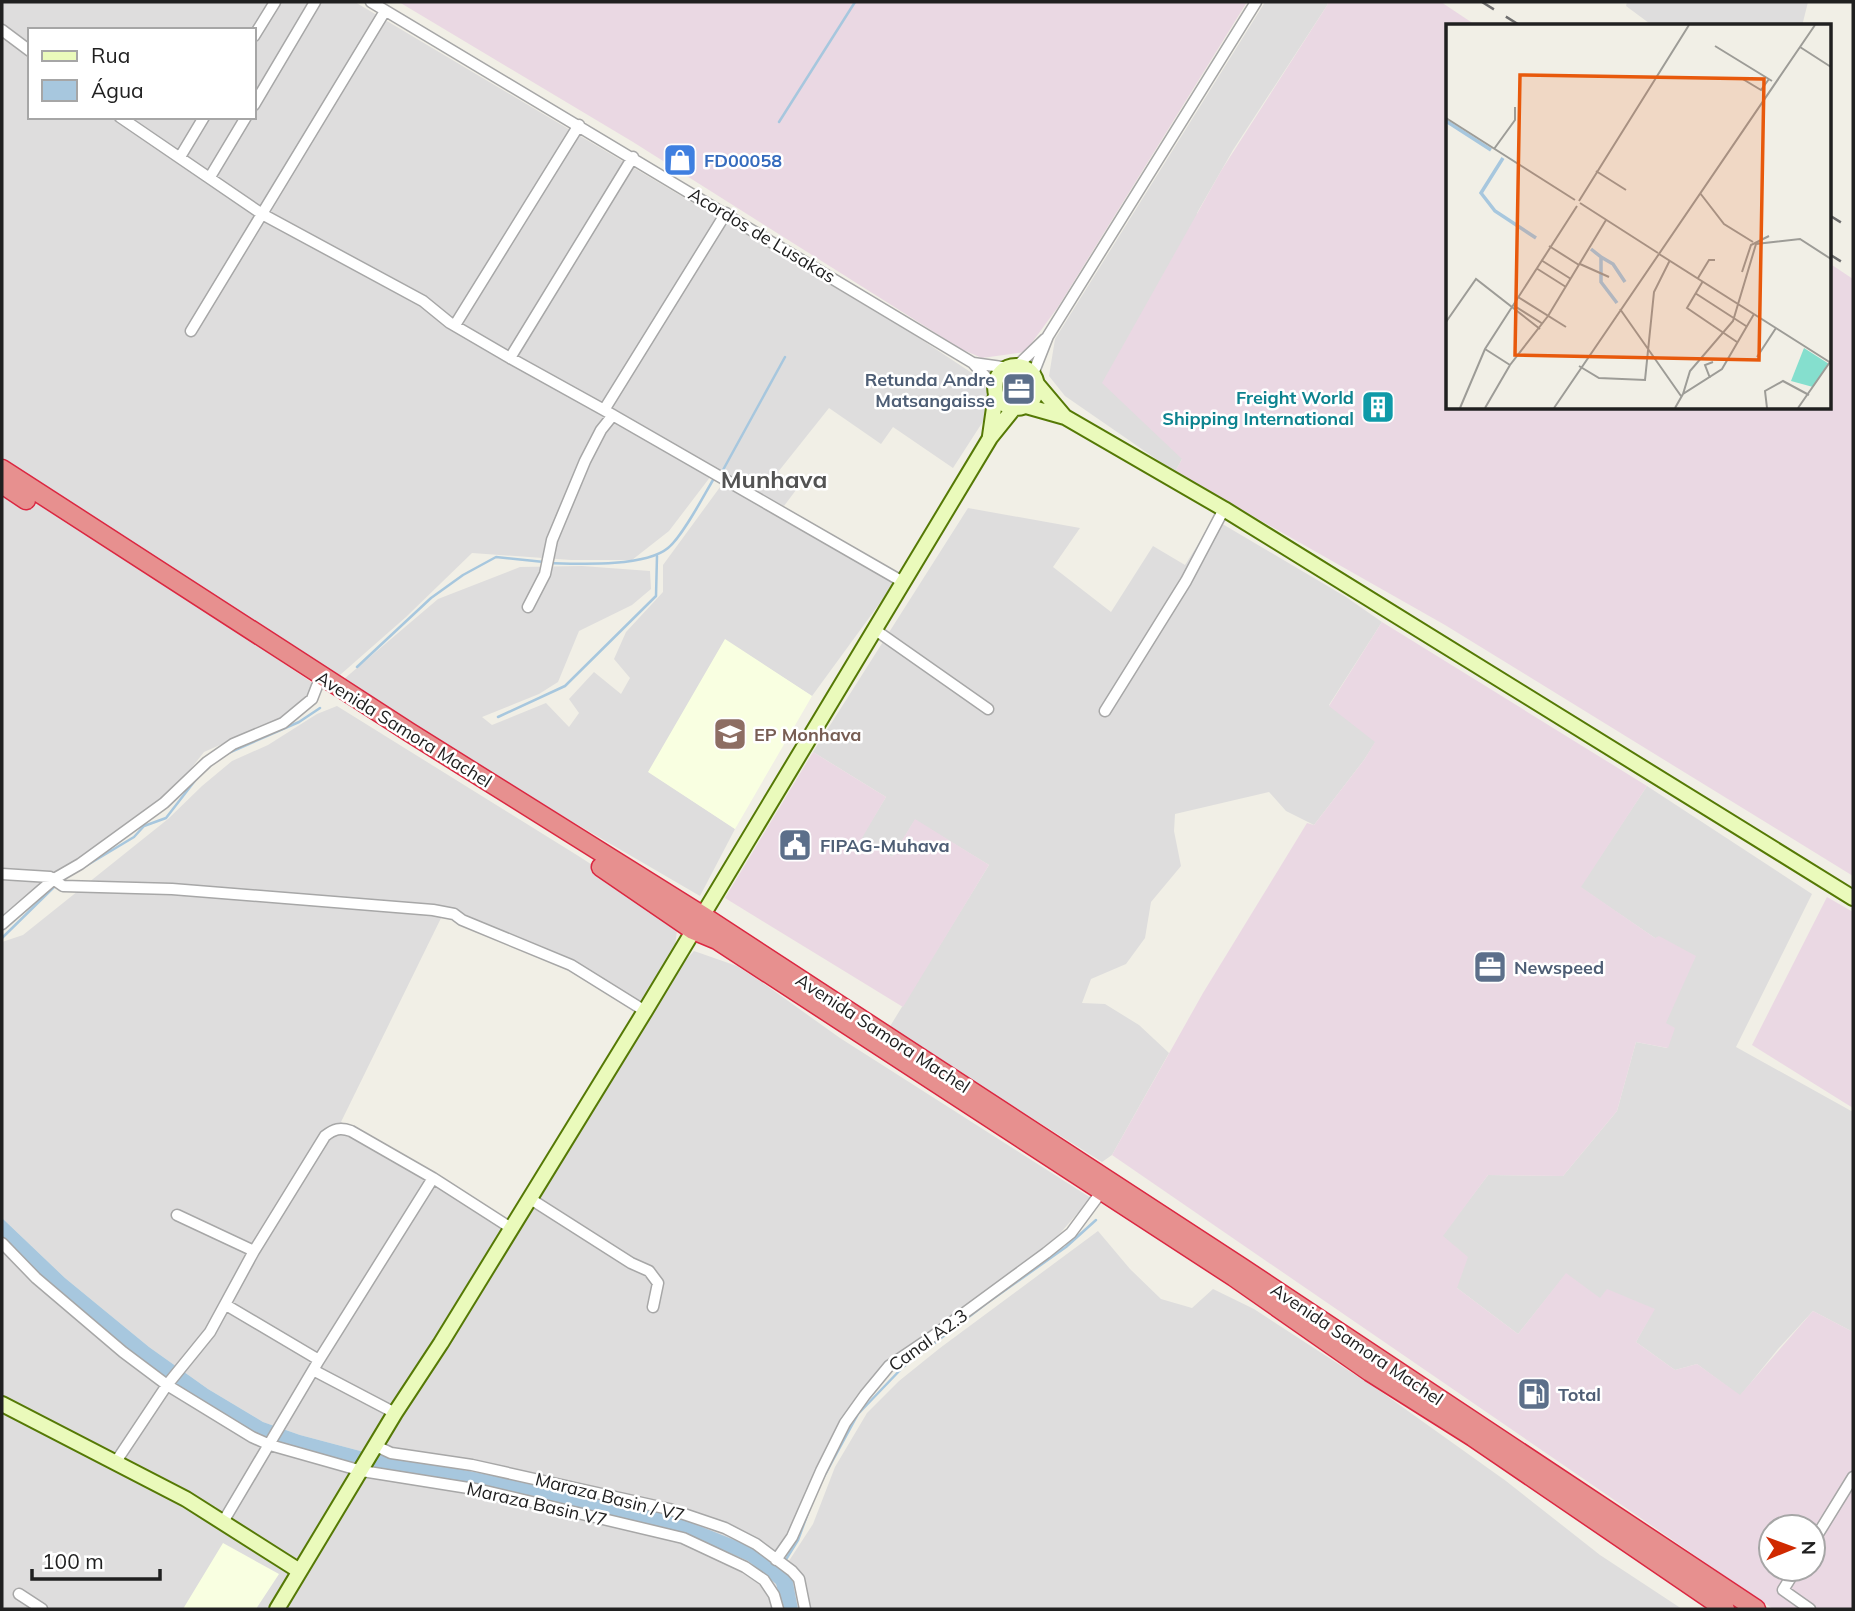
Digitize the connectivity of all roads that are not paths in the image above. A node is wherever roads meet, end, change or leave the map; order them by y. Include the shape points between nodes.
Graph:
1 (275, 2) edge
2 (315, 2) edge
3 (370, 2) edge
4 (1256, 2) edge
5 (385, 10) junction
6 (2, 30) edge
7 (256, 33) edge
8 (28, 50) edge
9 (256, 101) edge
10 (123, 119) edge
11 (203, 119) edge
12 (245, 119) edge
13 (579, 125) junction
14 (180, 157) junction
15 (633, 157) junction
16 (210, 177) junction
17 (726, 213) junction
18 (262, 214) junction
19 (455, 326) junction
20 (191, 331) dead end
21 (1048, 336) junction
22 (510, 358) junction
23 (973, 363) junction
24 (1013, 367) junction
25 (1035, 379) junction
26 (996, 390) junction
27 (1020, 407) junction
28 (609, 412) junction
29 (1065, 417) junction
30 (990, 438) junction
31 (2, 469) edge
32 (2, 484) edge
33 (1224, 509) junction
34 (903, 582) junction
35 (528, 607) dead end
36 (874, 629) junction
37 (317, 686) junction
38 (988, 709) dead end
39 (1105, 711) dead end
40 (2, 874) edge
41 (57, 882) junction
42 (1853, 898) edge
43 (698, 923) junction
44 (2, 924) edge
45 (645, 1011) junction
46 (433, 1178) junction
47 (1102, 1191) junction
48 (529, 1198) junction
49 (177, 1214) dead end
50 (511, 1228) junction
51 (2, 1243) edge
52 (254, 1251) junction
53 (226, 1305) junction
54 (653, 1307) dead end
55 (319, 1360) junction
56 (313, 1370) junction
57 (167, 1385) junction
58 (2, 1404) edge
59 (395, 1413) junction
60 (270, 1445) junction
61 (376, 1446) junction
62 (115, 1463) junction
63 (362, 1471) junction
64 (1853, 1477) edge
65 (1827, 1519) edge
66 (223, 1522) junction
67 (776, 1560) junction
68 (299, 1570) junction
69 (1787, 1583) edge
70 (19, 1594) dead end
71 (42, 1609) edge
72 (277, 1609) edge
73 (778, 1609) edge
74 (804, 1609) edge
75 (1726, 1609) edge
76 (1756, 1609) edge
77 (1810, 1609) edge

1 - 7 street
2 - 9 street
3 - 5 street, Acordos de Lusakas
4 - 21 street
5 - 13 street, Acordos de Lusakas
5 - 18 street
6 - 8 street
10 - 14 street
11 - 14 street
12 - 16 street
13 - 15 street, Acordos de Lusakas
13 - 19 street
14 - 16 street
15 - 17 street, Acordos de Lusakas
15 - 22 street
16 - 18 street
17 - 23 street, Acordos de Lusakas
17 - 28 street
18 - 19 street via 424,301
18 - 20 street
19 - 22 street
21 - 24 street
21 - 25 street
22 - 28 street
23 - 24 street
23 - 26 street
24 - 25 main road
24 - 26 main road via 999,375
25 - 27 main road via 1035,397
25 - 29 main road
26 - 27 main road via 1005,405
26 - 30 main road
27 - 29 main road
27 - 30 main road
28 - 34 street
28 - 35 street via 552,540 545,574
29 - 33 main road
30 - 34 main road
31 - 43 highway, Avenida Samora Machel
32 - 37 highway, Avenida Samora Machel
33 - 39 street via 1186,581
33 - 42 main road
34 - 36 main road
36 - 38 street
36 - 43 main road
37 - 41 street via 312,699 283,723 233,744 164,803
37 - 43 highway, Avenida Samora Machel
40 - 41 street
41 - 44 street
41 - 45 street via 433,909 571,965
43 - 45 main road
43 - 47 highway, Avenida Samora Machel via 717,940
43 - 76 highway, Avenida Samora Machel via 1241,1267
45 - 48 main road
46 - 50 street
46 - 52 street via 351,1131 333,1130
46 - 55 street
47 - 67 street, Canal A2.3 via 1071,1233 889,1366 845,1423 792,1537
47 - 75 highway, Avenida Samora Machel
48 - 50 main road
48 - 54 street via 649,1271 659,1283
49 - 52 street
50 - 59 main road
51 - 57 street, Maraza Basin V7 via 36,1278
52 - 53 street
53 - 55 street
53 - 57 street
55 - 56 street
56 - 59 street
56 - 60 street
57 - 60 street, Maraza Basin V7
57 - 62 street
58 - 62 main road
59 - 61 main road
60 - 63 street, Maraza Basin V7
60 - 66 street
61 - 63 main road
61 - 67 street, Maraza Basin / V7 via 391,1453 472,1465 669,1508 725,1528
62 - 66 main road
63 - 68 main road
63 - 73 street, Maraza Basin V7 via 481,1490 683,1538 764,1580
64 - 65 street
66 - 68 main road
67 - 74 street, Maraza Basin / V7 via 799,1579
68 - 72 main road
69 - 77 street via 1783,1590
70 - 71 street

